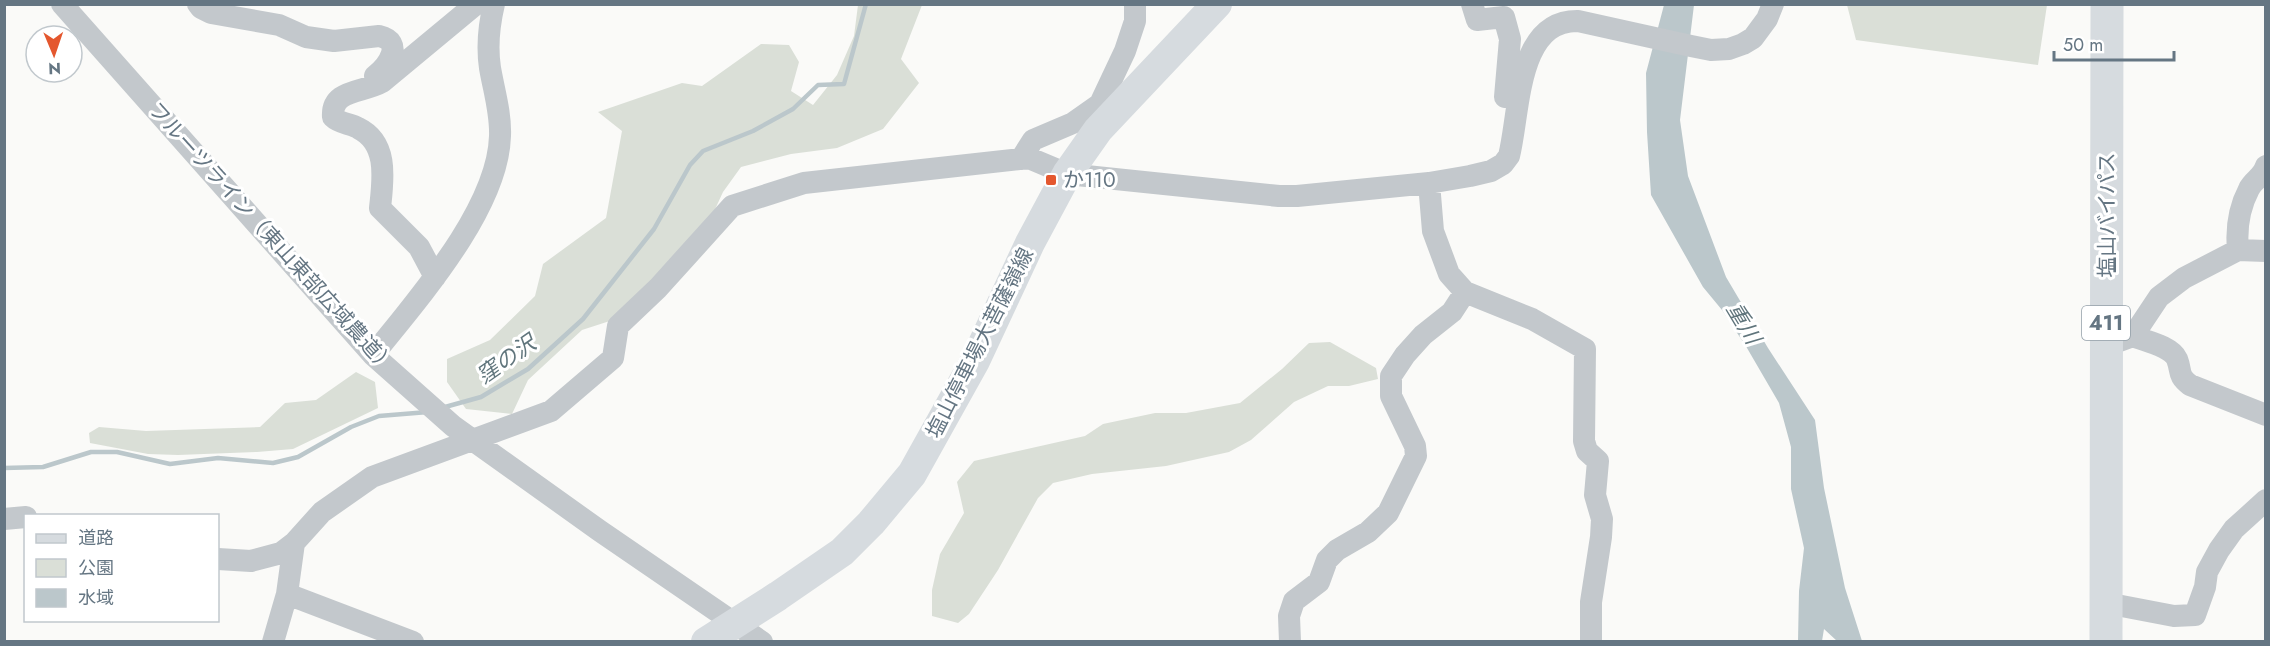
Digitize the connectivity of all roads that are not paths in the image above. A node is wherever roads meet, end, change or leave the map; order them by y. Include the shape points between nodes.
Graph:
1 (62, 4) edge
2 (198, 4) edge
3 (476, 4) edge
4 (494, 4) edge
5 (1135, 4) edge
6 (1216, 4) edge
7 (1472, 4) edge
8 (1773, 4) edge
9 (2108, 4) edge
10 (357, 92) junction
11 (1512, 141) junction
12 (1021, 159) junction
13 (2265, 166) edge
14 (1067, 174) junction
15 (1429, 183) junction
16 (2238, 250) junction
17 (2265, 251) edge
18 (435, 277) junction
19 (1465, 292) junction
20 (2120, 341) junction
21 (373, 355) junction
22 (2265, 415) edge
23 (462, 432) junction
24 (2265, 500) edge
25 (24, 517) edge
26 (4, 519) edge
27 (294, 543) junction
28 (219, 559) edge
29 (287, 594) junction
30 (2106, 603) junction
31 (750, 636) edge
32 (273, 642) edge
33 (413, 642) edge
34 (706, 642) edge
35 (1290, 642) edge
36 (1591, 642) edge
37 (2106, 642) edge

1 - 21 street, フルーツライン（東山東部広域農道）
2 - 10 street via 210,13 279,26 306,37 334,41 386,38 391,60
3 - 10 street via 382,82
4 - 18 street via 489,43 498,109 498,158 465,232
5 - 12 street via 1125,51 1100,104 1073,123 1033,140
6 - 14 main road, 塩山停車場大菩薩嶺線 via 1098,130
7 - 11 street via 1477,21 1504,17 1510,39 1501,138
8 - 11 street via 1753,38 1729,49 1711,50 1578,21 1555,26 1544,33 1521,79
9 - 20 highway, 塩山バイパス / 411
10 - 18 street via 335,102 333,117 337,122 359,128 380,152 380,208 419,247
11 - 15 street via 1509,156 1491,171
12 - 14 street via 1029,158
12 - 23 street via 804,183 732,206 618,326 613,358 551,411
13 - 16 street via 2250,187 2236,228
14 - 15 street via 1279,196
14 - 31 main road, 塩山停車場大菩薩嶺線 via 975,361 912,474 871,524
15 - 19 street via 1432,231 1449,274
16 - 17 street
16 - 20 street via 2184,278 2159,297
18 - 21 street
19 - 35 street via 1452,312 1423,335 1391,376 1391,396 1416,456 1388,513 1368,532 1337,550 1327,560 1318,582 1294,602 1288,616
19 - 36 street via 1532,319 1585,349 1584,441 1587,451 1598,461 1595,495 1602,519 1591,602
20 - 22 street via 2170,351 2182,379 2190,385
20 - 30 highway, 塩山バイパス / 411
21 - 23 street, フルーツライン（東山東部広域農道）
23 - 27 street via 372,477 322,512
23 - 31 street, フルーツライン（東山東部広域農道）
24 - 30 street via 2234,529 2219,550 2207,572 2195,615 2174,616
25 - 26 street
27 - 28 street via 281,553 251,561
27 - 29 street
29 - 32 street
29 - 33 street
30 - 37 highway, 塩山バイパス / 411
31 - 34 main road, 塩山停車場大菩薩嶺線

